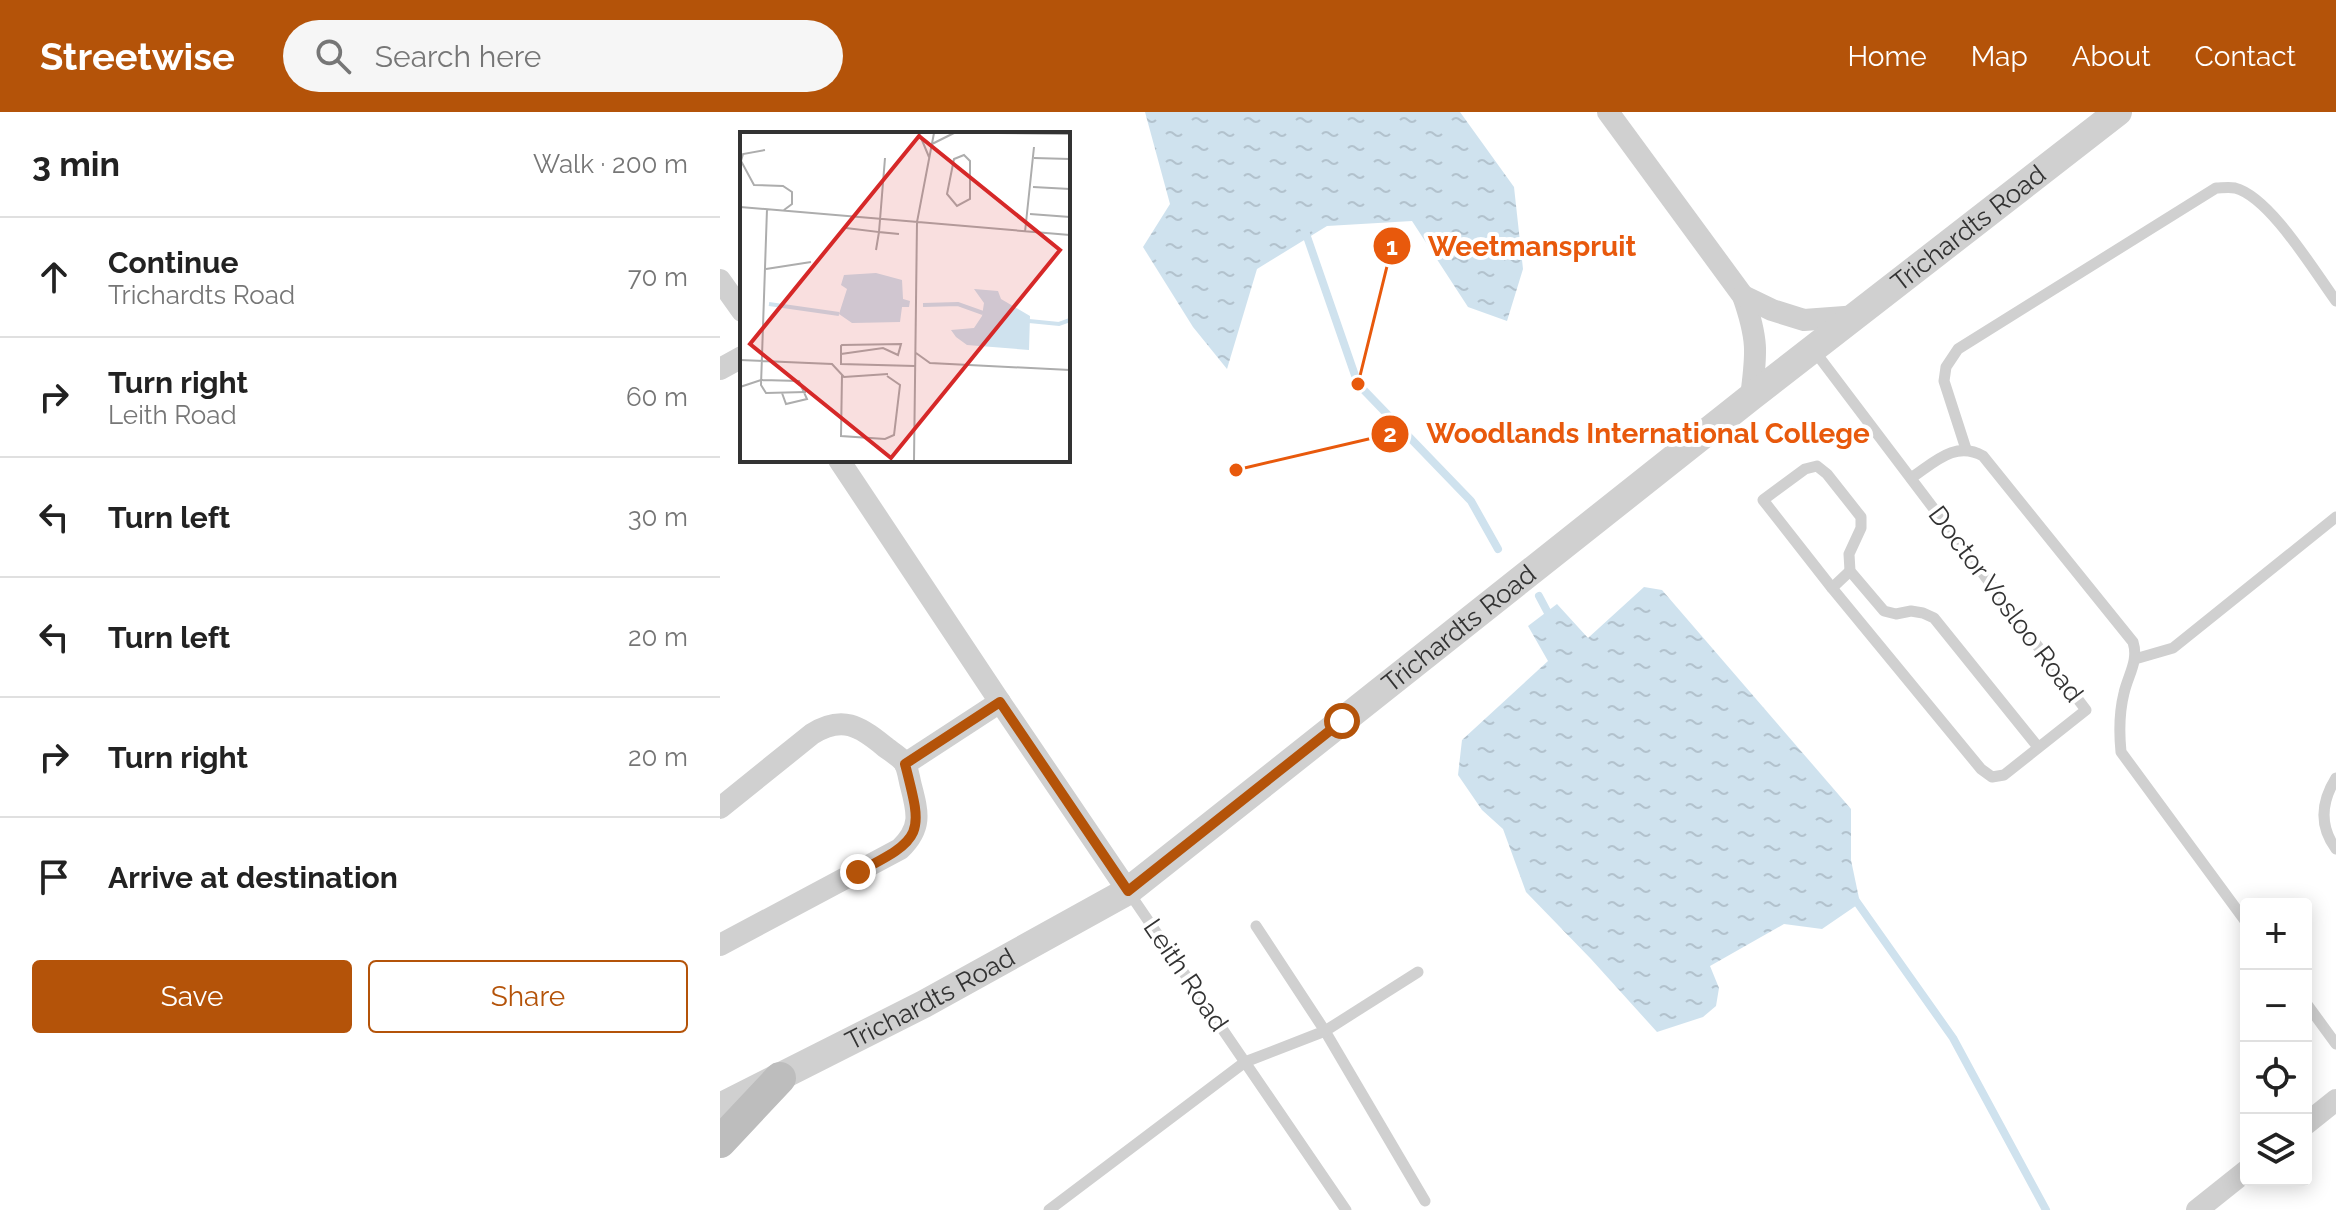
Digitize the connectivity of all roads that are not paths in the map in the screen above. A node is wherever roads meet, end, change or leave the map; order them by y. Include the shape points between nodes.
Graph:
1 (1608, 112) edge
2 (2118, 112) edge
3 (720, 280) edge
4 (1743, 296) junction
5 (2336, 301) edge
6 (740, 308) edge
7 (1858, 316) junction
8 (1813, 349) junction
9 (740, 358) edge
10 (720, 369) edge
11 (1751, 397) junction
12 (1966, 449) junction
13 (840, 462) edge
14 (1911, 478) junction
15 (2336, 517) edge
16 (1850, 571) junction
17 (1832, 588) junction
18 (2135, 659) junction
19 (1000, 702) junction
20 (2038, 747) junction
21 (905, 764) junction
22 (2336, 778) edge
23 (720, 808) edge
24 (2336, 849) edge
25 (1128, 891) junction
26 (2240, 914) edge
27 (1256, 926) dead end
28 (720, 945) edge
29 (1418, 972) dead end
30 (2312, 1011) edge
31 (1325, 1031) junction
32 (2336, 1044) edge
33 (1245, 1062) junction
34 (780, 1078) junction
35 (2336, 1100) edge
36 (720, 1107) edge
37 (2312, 1119) edge
38 (720, 1142) edge
39 (2240, 1176) edge
40 (1425, 1201) dead end
41 (1049, 1210) edge
42 (1346, 1210) edge
43 (2197, 1210) edge

1 - 4 street
2 - 7 street, Trichardts Road
3 - 6 street
4 - 7 street via 1804,320
4 - 11 street via 1757,354
5 - 12 lane via 2273,215 2235,188 2216,188 1958,349 1944,381
7 - 8 street, Trichardts Road
8 - 11 street, Trichardts Road
8 - 14 lane, Doctor Vosloo Road
9 - 10 street
11 - 25 street, Trichardts Road
12 - 14 lane via 1947,454
12 - 18 lane via 1983,456 2133,642
13 - 19 street, Leith Road
14 - 20 lane, Doctor Vosloo Road via 2086,710
15 - 18 lane via 2173,648
16 - 17 lane
16 - 17 lane, Doctor Vosloo Road via 1849,554 1861,517 1827,474 1817,466 1805,469 1763,500
16 - 20 lane via 1884,611 1934,618
17 - 20 lane, Doctor Vosloo Road via 1981,769 1992,777 2004,775
18 - 26 lane via 2119,721 2121,752
19 - 21 street
19 - 25 street, Leith Road
21 - 23 street via 856,727 831,724
21 - 28 street via 916,808 908,841 886,858
22 - 24 lane via 2326,796 2323,823
25 - 33 lane, Leith Road
25 - 34 street, Trichardts Road
27 - 31 lane
29 - 31 lane
30 - 32 lane
31 - 33 lane
31 - 40 lane
33 - 41 lane
33 - 42 lane, Leith Road
34 - 36 street, Trichardts Road
34 - 38 main road
35 - 37 street
39 - 43 street

